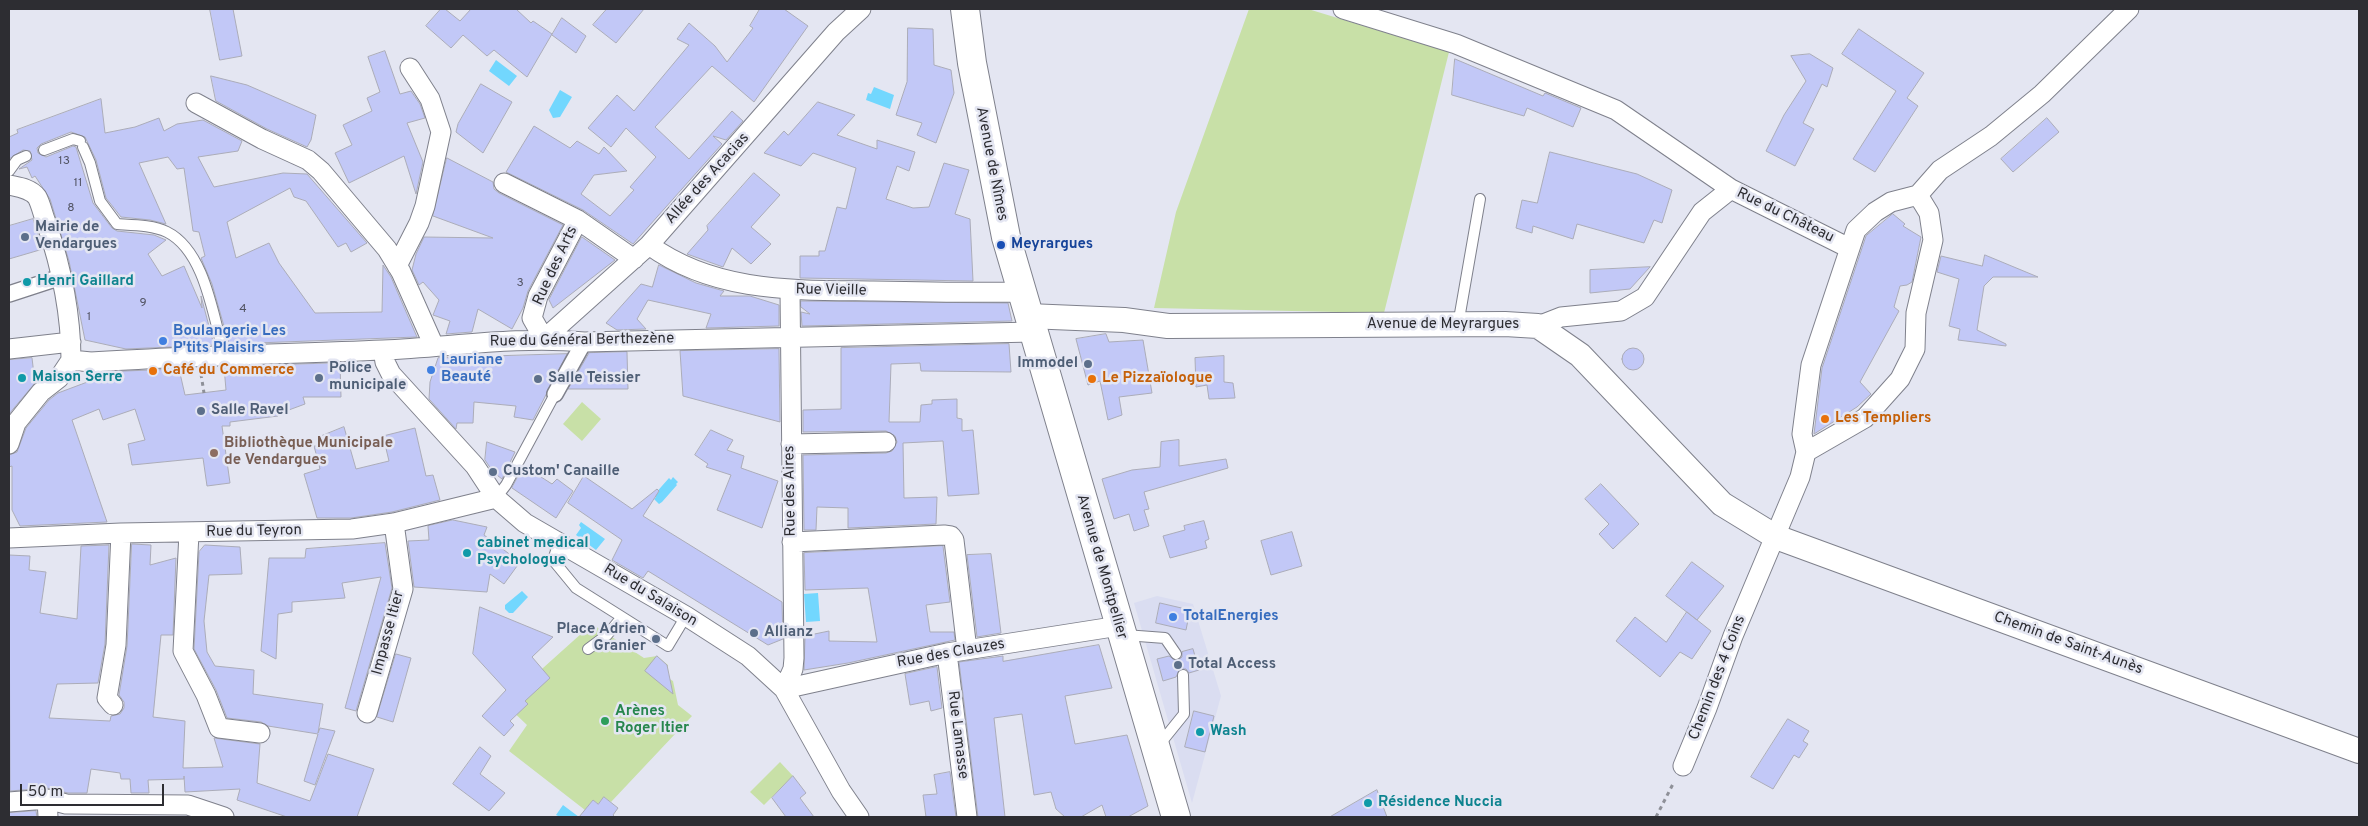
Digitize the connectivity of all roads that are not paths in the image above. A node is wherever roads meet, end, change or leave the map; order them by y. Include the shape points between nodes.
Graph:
1 (842, 9) edge
2 (861, 9) edge
3 (965, 9) edge
4 (1343, 9) edge
5 (2130, 9) edge
6 (836, 32) junction
7 (410, 68) dead end
8 (196, 103) dead end
9 (44, 150) dead end
10 (26, 156) dead end
11 (9, 171) edge
12 (504, 183) dead end
13 (9, 185) edge
14 (1731, 189) junction
15 (1918, 195) junction
16 (1480, 200) dead end
17 (578, 220) junction
18 (649, 245) junction
19 (1849, 248) junction
20 (634, 259) junction
21 (398, 266) junction
22 (61, 277) junction
23 (790, 290) junction
24 (9, 294) edge
25 (1028, 313) junction
26 (1458, 325) junction
27 (1538, 326) junction
28 (789, 336) junction
29 (544, 338) junction
30 (584, 342) junction
31 (434, 346) junction
32 (9, 349) edge
33 (383, 350) junction
34 (71, 351) junction
35 (224, 354) junction
36 (555, 394) joint
37 (886, 442) dead end
38 (9, 444) edge
39 (791, 444) junction
40 (1806, 452) junction
41 (496, 498) junction
42 (394, 523) junction
43 (189, 533) junction
44 (121, 534) junction
45 (1776, 537) junction
46 (9, 538) edge
47 (559, 542) junction
48 (792, 542) junction
49 (686, 616) junction
50 (622, 617) junction
51 (1120, 631) junction
52 (588, 649) dead end
53 (967, 650) junction
54 (947, 653) junction
55 (1176, 654) dead end
56 (1183, 675) dead end
57 (784, 689) junction
58 (113, 705) dead end
59 (367, 713) dead end
60 (260, 733) dead end
61 (1155, 749) junction
62 (2359, 751) edge
63 (1683, 766) road end
64 (9, 802) edge
65 (48, 808) edge
66 (224, 817) edge
67 (859, 817) edge
68 (967, 817) edge
69 (1176, 817) edge

1 - 6 street
2 - 6 street, Allée des Acacias
3 - 25 main road, Avenue de Nîmes via 972,63 1004,228
4 - 14 street via 1456,44 1616,110
5 - 15 street via 2042,94 1991,136 1940,170
6 - 18 street, Allée des Acacias
7 - 21 street via 430,99 441,132 425,206
8 - 21 street via 308,160 365,221
9 - 35 lane via 73,139 81,144 90,163 100,201 117,224 140,225 166,232 185,246 203,277
10 - 11 lane via 17,160
12 - 17 street
13 - 22 street via 28,190 36,196 56,252
14 - 19 street, Rue du Château
14 - 27 street, Rue du Château via 1702,212 1645,297 1621,311 1561,317
15 - 19 street via 1891,202 1875,212 1856,230
15 - 40 street via 1929,213 1934,240 1916,313 1915,349 1900,379 1865,418
16 - 26 lane
17 - 20 street
17 - 29 street, Rue des Arts via 538,296 532,318
18 - 20 street, Allée des Acacias
18 - 23 street, Rue Vieille via 663,255 708,274 750,286
19 - 40 street via 1811,365 1802,434
20 - 29 street, Allée des Acacias
21 - 31 street
22 - 24 street
22 - 34 street
23 - 25 street, Rue Vieille
23 - 28 street, Rue des Aires
25 - 26 street, Avenue de Meyrargues via 1168,326
25 - 28 street, Rue du Général Berthezène
25 - 51 main road, Avenue de Montpellier
26 - 27 street, Avenue de Meyrargues
27 - 45 street, Avenue de Meyrargues via 1580,355 1722,504
28 - 30 street, Rue du Général Berthezène
28 - 39 street, Rue des Aires
29 - 30 street, Rue du Général Berthezène
29 - 31 street, Rue du Général Berthezène
30 - 36 street
31 - 33 street, Rue du Général Berthezène
32 - 34 street, Rue du Général Berthezène
33 - 35 street, Rue du Général Berthezène
33 - 41 street, Rue du Salaison via 391,374 475,466
34 - 35 street, Rue du Général Berthezène via 91,362
34 - 38 street via 59,378 41,392 16,423
36 - 41 lane via 506,486
37 - 39 street
39 - 48 street, Rue des Aires
40 - 45 street, Chemin des 4 Coins via 1800,477
41 - 42 street, Rue du Teyron
41 - 47 street, Rue du Salaison via 525,523
42 - 43 street, Rue du Teyron via 352,529
42 - 59 street, Impasse Itier via 403,589
43 - 44 street, Rue du Teyron
43 - 60 street via 183,651 219,728
44 - 46 street, Rue du Teyron
44 - 58 street via 116,645 107,698
45 - 62 street, Chemin de Saint-Aunès
45 - 63 street, Chemin des 4 Coins via 1733,636 1708,708
47 - 49 street, Rue du Salaison
47 - 50 lane via 553,560 576,588
48 - 53 street via 951,536
48 - 57 street, Rue des Aires via 794,658
49 - 50 lane via 668,646
49 - 57 street, Rue du Salaison via 748,656
50 - 52 lane via 607,635
51 - 53 street, Rue des Clauzes
51 - 55 lane via 1166,638
51 - 61 main road, Avenue de Montpellier
53 - 54 street, Rue des Clauzes
54 - 57 street, Rue des Clauzes
54 - 68 street, Rue Lamasse
56 - 61 lane via 1184,714
57 - 67 street, Rue du Salaison
61 - 69 main road, Avenue de Montpellier
64 - 65 street
65 - 66 street via 66,804 188,805

